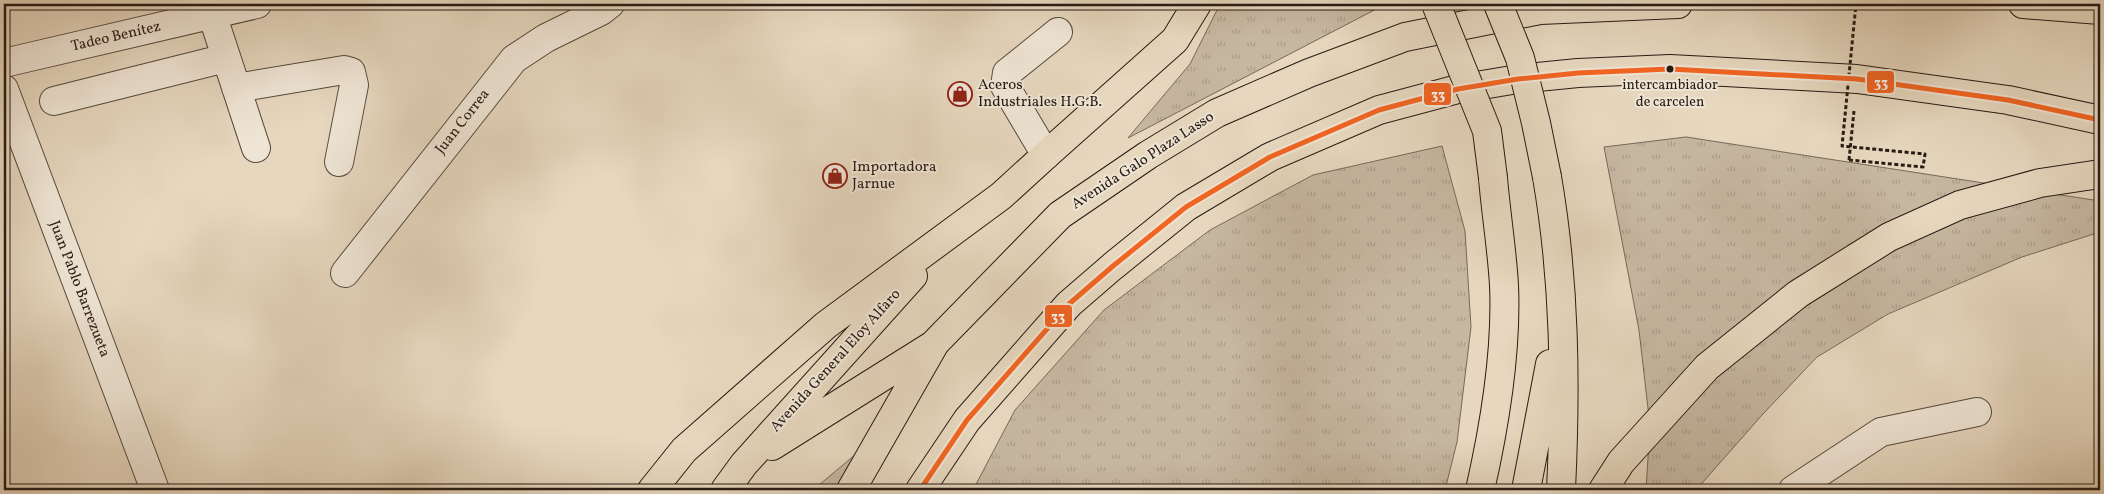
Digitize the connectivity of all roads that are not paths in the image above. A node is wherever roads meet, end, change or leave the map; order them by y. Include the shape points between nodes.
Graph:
1 (257, 4) edge
2 (610, 4) edge
3 (1197, 4) edge
4 (1436, 4) edge
5 (1498, 4) edge
6 (1678, 4) edge
7 (2022, 4) edge
8 (1545, 7) edge
9 (2100, 10) edge
10 (212, 14) junction
11 (1058, 32) dead end
12 (226, 58) junction
13 (4, 63) edge
14 (236, 88) junction
15 (4, 89) edge
16 (54, 101) dead end
17 (2100, 120) edge
18 (256, 148) dead end
19 (1046, 155) junction
20 (339, 162) dead end
21 (2100, 174) edge
22 (951, 234) junction
23 (345, 273) dead end
24 (1562, 290) junction
25 (935, 343) junction
26 (1977, 412) dead end
27 (744, 464) junction
28 (928, 485) edge
29 (155, 490) edge
30 (652, 490) edge
31 (725, 490) edge
32 (851, 490) edge
33 (1480, 490) edge
34 (1526, 490) edge
35 (1561, 490) edge
36 (1603, 490) edge
37 (1793, 490) edge

1 - 10 street, Tadeo Benítez
2 - 23 street, Juan Correa via 514,59
3 - 19 main road via 1175,40
4 - 33 main road, bridge via 1487,131 1504,286 1502,351
5 - 24 main road, bridge via 1520,58 1547,177
6 - 8 main road, Avenida Galo Plaza Lasso
7 - 9 main road
8 - 25 main road, Avenida Galo Plaza Lasso via 1405,37 1217,113 1060,215
10 - 12 street
10 - 13 street, Tadeo Benítez
11 - 19 street via 1007,73 1005,80 1005,86
12 - 14 street
12 - 16 street
14 - 18 street
14 - 20 street via 344,70 351,72 354,85
15 - 29 street, Juan Pablo Barrezueta
17 - 28 main road via 2008,100 1857,79 1670,68 1518,79 1458,89 1380,110 1270,158 1186,207 1120,260 1069,304 967,420
19 - 22 main road via 1001,196
21 - 36 main road via 2040,183 1960,205 1889,237 1798,294 1707,367 1621,462
22 - 27 main road, Avenida General Eloy Alfaro
22 - 30 main road via 826,325 684,450
24 - 34 main road
24 - 35 main road
25 - 27 main road
25 - 32 main road, Avenida Galo Plaza Lasso
26 - 37 street via 1881,432
27 - 31 main road, Avenida General Eloy Alfaro

